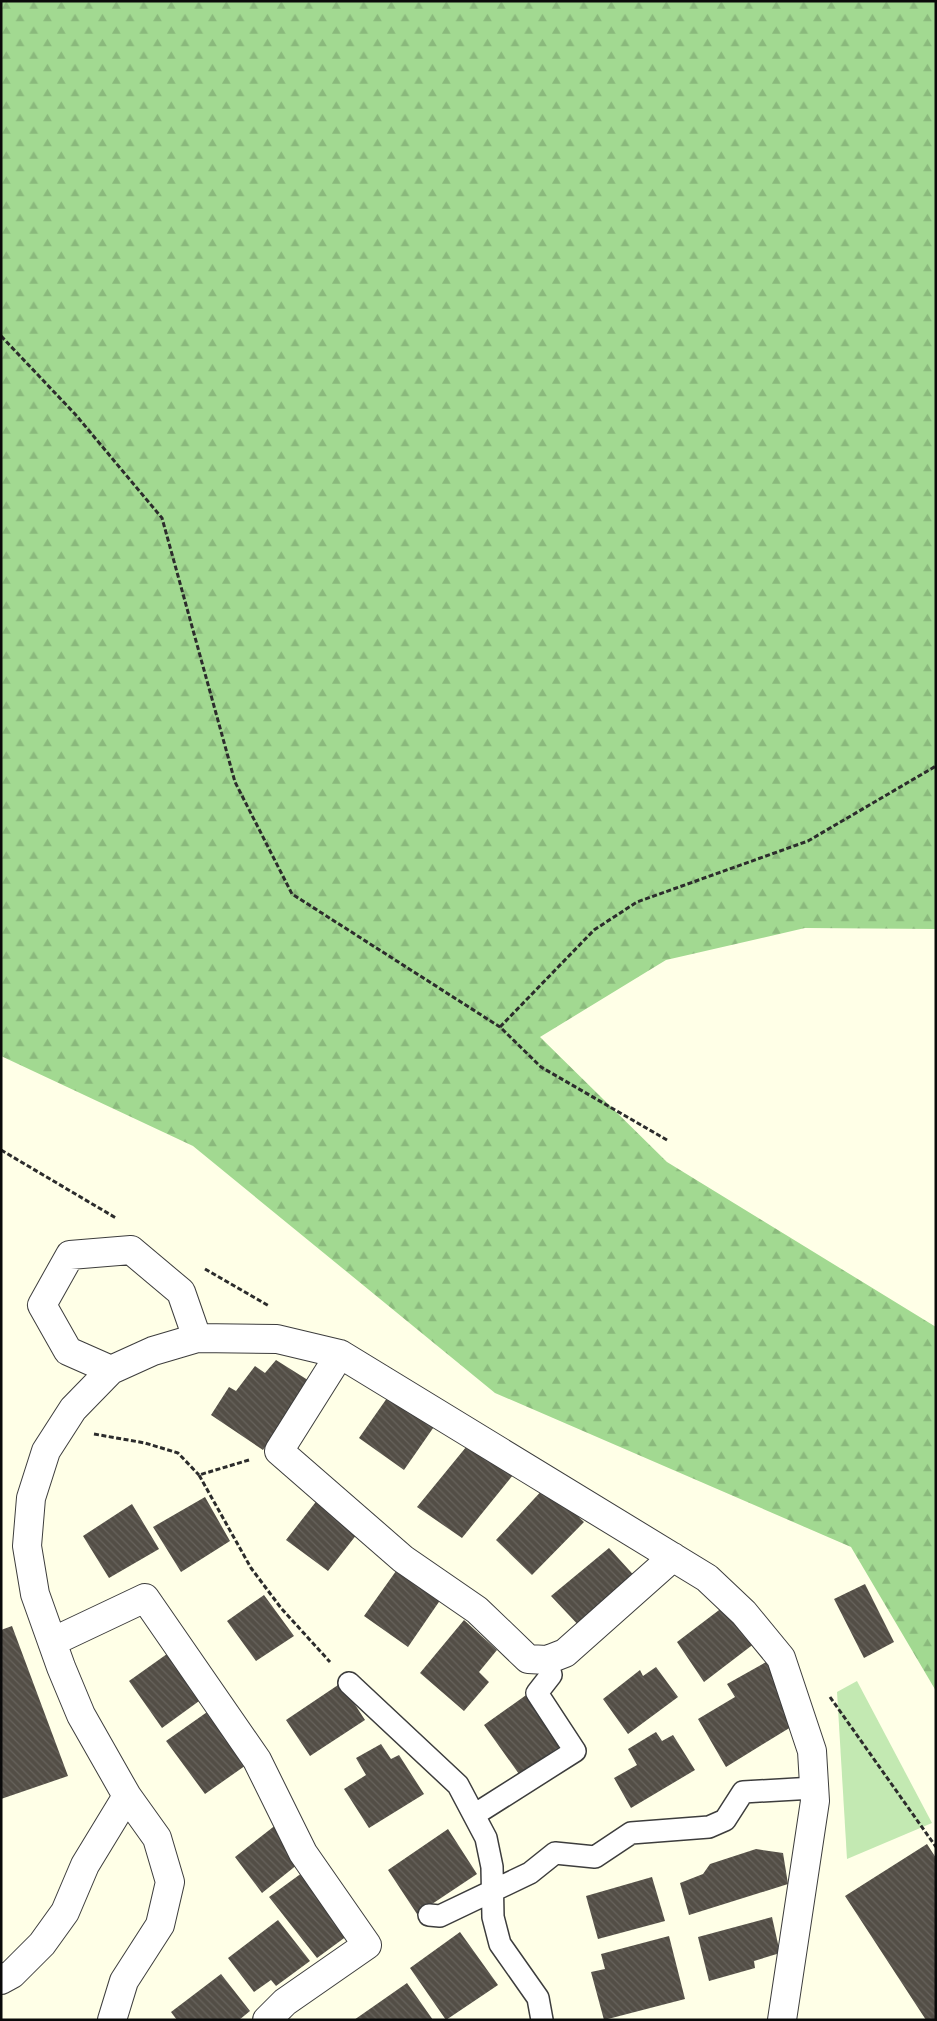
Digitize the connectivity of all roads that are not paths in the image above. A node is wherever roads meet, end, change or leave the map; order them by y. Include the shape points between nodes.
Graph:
1 (197, 1338) junction
2 (340, 1354) junction
3 (112, 1370) junction
4 (673, 1557) junction
5 (52, 1642) junction
6 (547, 1660) junction
7 (349, 1683) road end
8 (814, 1788) junction
9 (127, 1796) junction
10 (474, 1815) junction
11 (492, 1889) junction
12 (429, 1915) dead end
13 (1, 1980) edge
14 (112, 2020) edge
15 (267, 2020) edge
16 (542, 2020) edge
17 (782, 2020) edge

1 - 2 street via 277,1339
1 - 3 street via 153,1351
1 - 3 street via 181,1292 130,1250 70,1255 42,1305 68,1351
2 - 4 street
2 - 6 street via 279,1451 403,1559 478,1610 528,1658
3 - 5 street via 73,1409 60,1428 46,1451 31,1498 27,1546 34,1594
4 - 6 street via 565,1653
4 - 8 street via 707,1578 744,1613 781,1658 812,1751
5 - 9 street via 81,1715
5 - 15 street via 145,1598 257,1760 302,1853 367,1944 285,2002
6 - 10 street via 551,1675 537,1693 575,1751
7 - 10 street via 458,1785
8 - 11 street via 743,1792 725,1820 709,1827 631,1833 595,1857 555,1853 530,1873
8 - 17 street via 815,1801
9 - 13 street via 85,1865 65,1912 42,1944 12,1974
9 - 14 street via 157,1838 170,1882 160,1925 124,1981
10 - 11 street via 486,1838 492,1867
11 - 12 street via 440,1916
11 - 16 street via 493,1917 500,1944 538,1998

